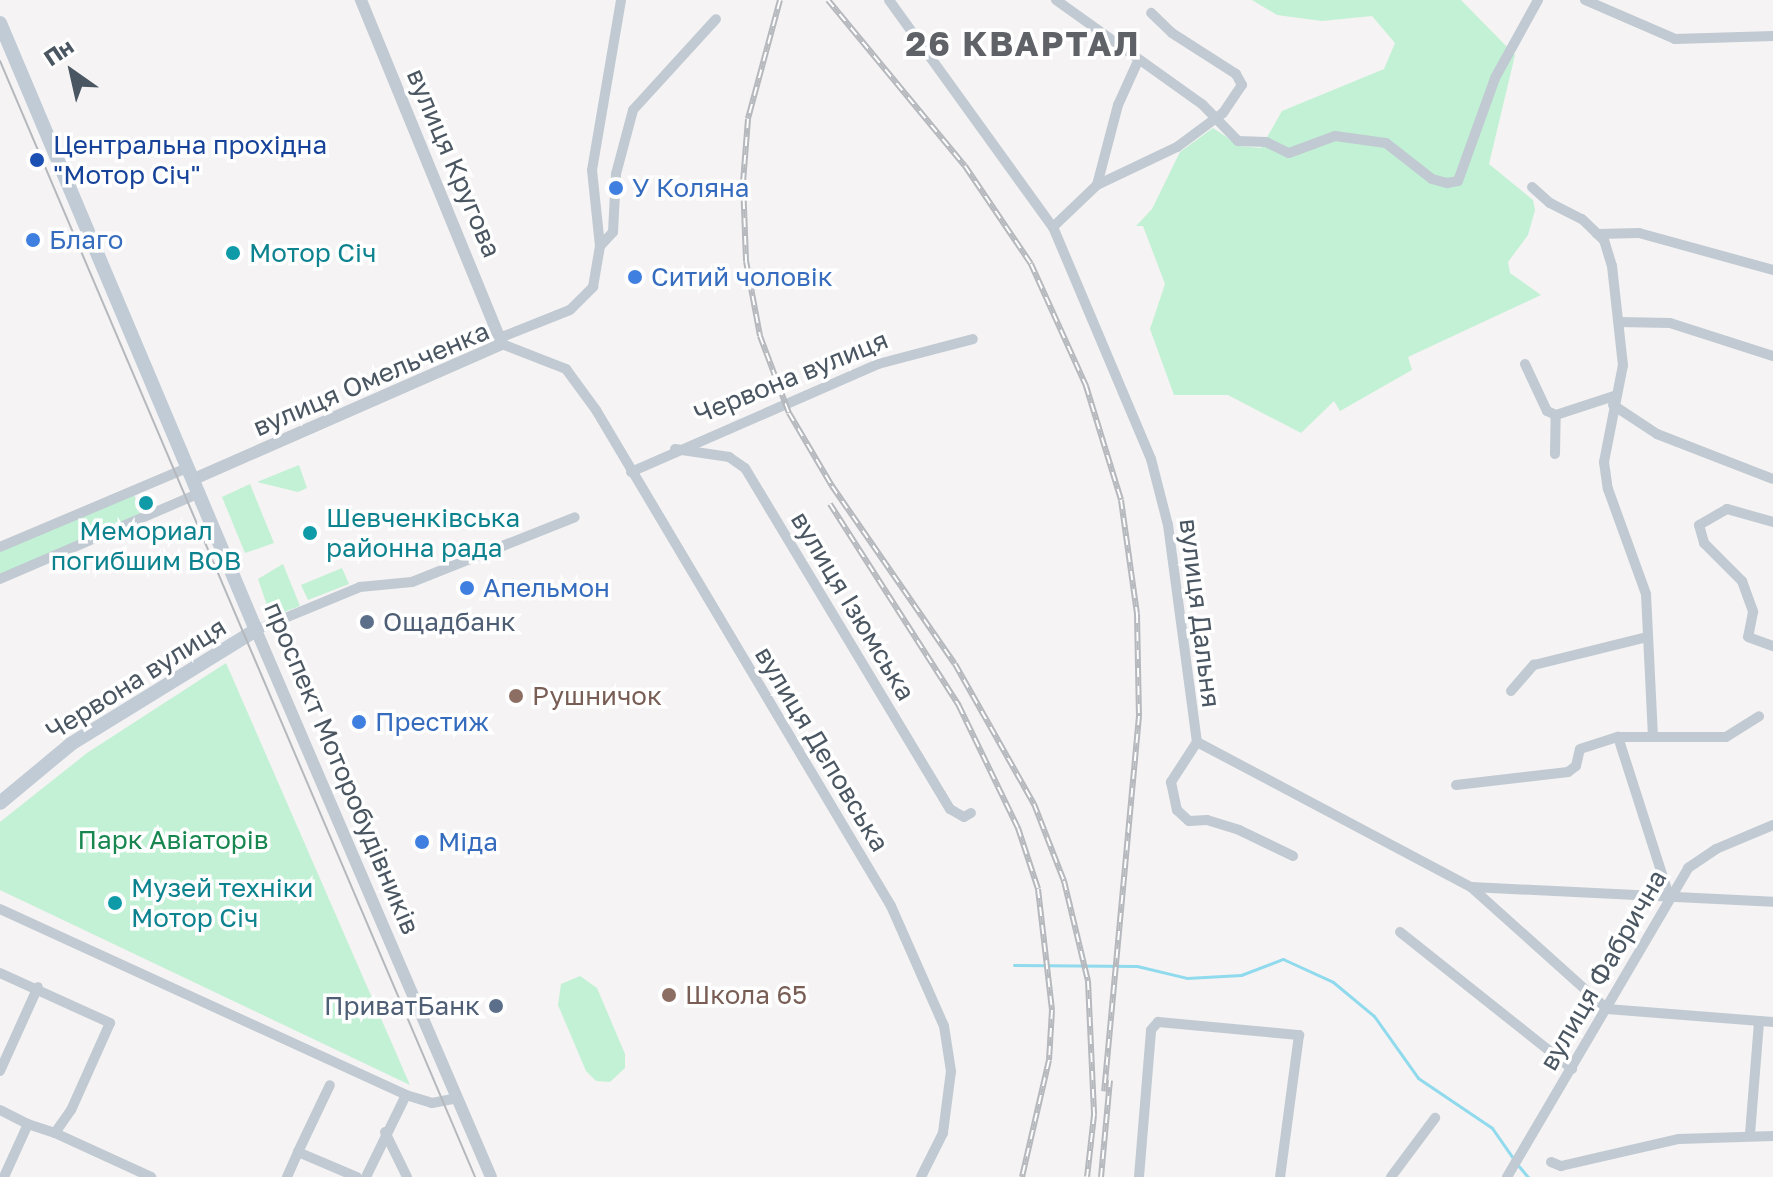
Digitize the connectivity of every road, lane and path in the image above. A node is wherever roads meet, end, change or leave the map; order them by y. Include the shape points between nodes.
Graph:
1 (361, 0) edge
2 (621, 0) edge
3 (889, 0) edge
4 (1056, 0) edge
5 (1538, 0) edge
6 (1585, 0) edge
7 (1151, 13) dead end
8 (716, 19) dead end
9 (0, 23) edge
10 (1773, 36) edge
11 (1138, 61) junction
12 (1214, 120) junction
13 (1097, 185) junction
14 (1532, 187) dead end
15 (1053, 227) junction
16 (1597, 234) junction
17 (600, 246) junction
18 (1773, 270) edge
19 (1619, 322) junction
20 (973, 339) dead end
21 (502, 340) junction
22 (1773, 356) edge
23 (1525, 364) dead end
24 (566, 369) joint
25 (1614, 401) junction
26 (1556, 415) junction
27 (675, 449) junction
28 (1555, 454) dead end
29 (631, 472) junction
30 (191, 473) junction
31 (1773, 479) edge
32 (200, 493) junction
33 (575, 517) dead end
34 (1773, 522) edge
35 (0, 547) edge
36 (0, 579) edge
37 (256, 630) junction
38 (1647, 637) junction
39 (1773, 646) edge
40 (1511, 691) dead end
41 (1759, 716) dead end
42 (1618, 737) junction
43 (1653, 737) junction
44 (1197, 742) junction
45 (1456, 785) dead end
46 (0, 803) edge
47 (971, 813) dead end
48 (1773, 825) edge
49 (1293, 856) dead end
50 (1471, 887) junction
51 (1669, 896) junction
52 (1773, 902) edge
53 (0, 909) edge
54 (1400, 932) dead end
55 (0, 973) edge
56 (38, 987) junction
57 (1607, 1009) junction
58 (1759, 1021) junction
59 (1773, 1022) edge
60 (1572, 1069) junction
61 (0, 1071) edge
62 (330, 1085) dead end
63 (406, 1095) junction
64 (457, 1098) junction
65 (0, 1110) edge
66 (1435, 1118) dead end
67 (28, 1124) junction
68 (385, 1132) junction
69 (55, 1133) junction
70 (1750, 1134) junction
71 (1773, 1136) edge
72 (298, 1152) junction
73 (1551, 1162) dead end
74 (4, 1177) edge
75 (151, 1177) edge
76 (287, 1177) edge
77 (357, 1177) edge
78 (366, 1177) edge
79 (407, 1177) edge
80 (491, 1177) edge
81 (921, 1177) edge
82 (1139, 1177) edge
83 (1280, 1177) edge
84 (1391, 1177) edge
85 (1507, 1177) edge

1 - 21 street, вулиця Кругова
2 - 17 street via 592,170
3 - 15 street, вулиця Дальня
4 - 11 street
5 - 12 street via 1495,78 1458,181 1432,179 1386,143 1335,136 1289,153 1266,142 1244,144
6 - 10 street via 1675,39
7 - 12 street via 1242,79 1229,106
8 - 17 street via 633,110 616,174 613,232
9 - 30 main road, проспект Моторобудівників
11 - 12 street via 1202,104
11 - 13 street via 1118,105
12 - 13 street via 1177,147
13 - 15 street
14 - 16 street
15 - 44 street, вулиця Дальня via 1151,459 1168,525
16 - 18 street via 1639,233
16 - 19 street via 1612,266
17 - 21 street via 593,287 584,299
19 - 22 street via 1670,323
19 - 25 street via 1623,365
20 - 27 street, Червона вулиця via 878,364
21 - 24 street, вулиця Омельченка
21 - 30 street, вулиця Омельченка
23 - 26 street via 1547,411
24 - 29 street, вулиця Деповська
25 - 26 street
25 - 31 street via 1657,434
25 - 38 street via 1606,476 1646,594
26 - 28 street
27 - 29 street, Червона вулиця
27 - 47 street, вулиця Ізюмська via 729,457 745,468 950,809 964,817
29 - 81 street, вулиця Деповська via 891,906 927,983 944,1026 951,1071 943,1133
30 - 32 main road, проспект Моторобудівників
30 - 35 street, вулиця Омельченка
32 - 36 street
32 - 37 main road, проспект Моторобудівників
33 - 37 street, Червона вулиця via 412,582 360,587
34 - 39 street via 1727,509 1699,525 1704,543 1742,581 1753,612 1748,637
37 - 46 main road, Червона вулиця via 71,744
37 - 64 street, проспект Моторобудівників
38 - 40 street via 1534,665
38 - 43 street
41 - 43 street via 1726,737
42 - 43 street
42 - 45 street via 1580,749 1576,766 1568,772
42 - 51 street
44 - 49 street via 1171,782 1177,810 1189,821 1239,830
44 - 50 street, вулиця Дальня
48 - 51 street, вулиця Фабрична via 1700,858
50 - 51 street
50 - 57 street, вулиця Дальня
51 - 52 street
51 - 57 street, вулиця Фабрична
53 - 63 street
54 - 60 street
55 - 56 street
56 - 61 street
56 - 69 street via 110,1023 71,1110
57 - 58 street
57 - 60 street, вулиця Фабрична
58 - 59 street
58 - 70 street
60 - 85 street, вулиця Фабрична
62 - 72 street
63 - 64 street via 432,1103
63 - 68 street
64 - 80 street, проспект Моторобудівників
65 - 67 street
66 - 84 street
67 - 69 street
67 - 74 street
68 - 78 street
68 - 79 street
69 - 75 street
70 - 71 street
70 - 73 street via 1679,1139 1561,1166
72 - 76 street
72 - 77 street
82 - 83 street via 1151,1030 1158,1022 1299,1035

